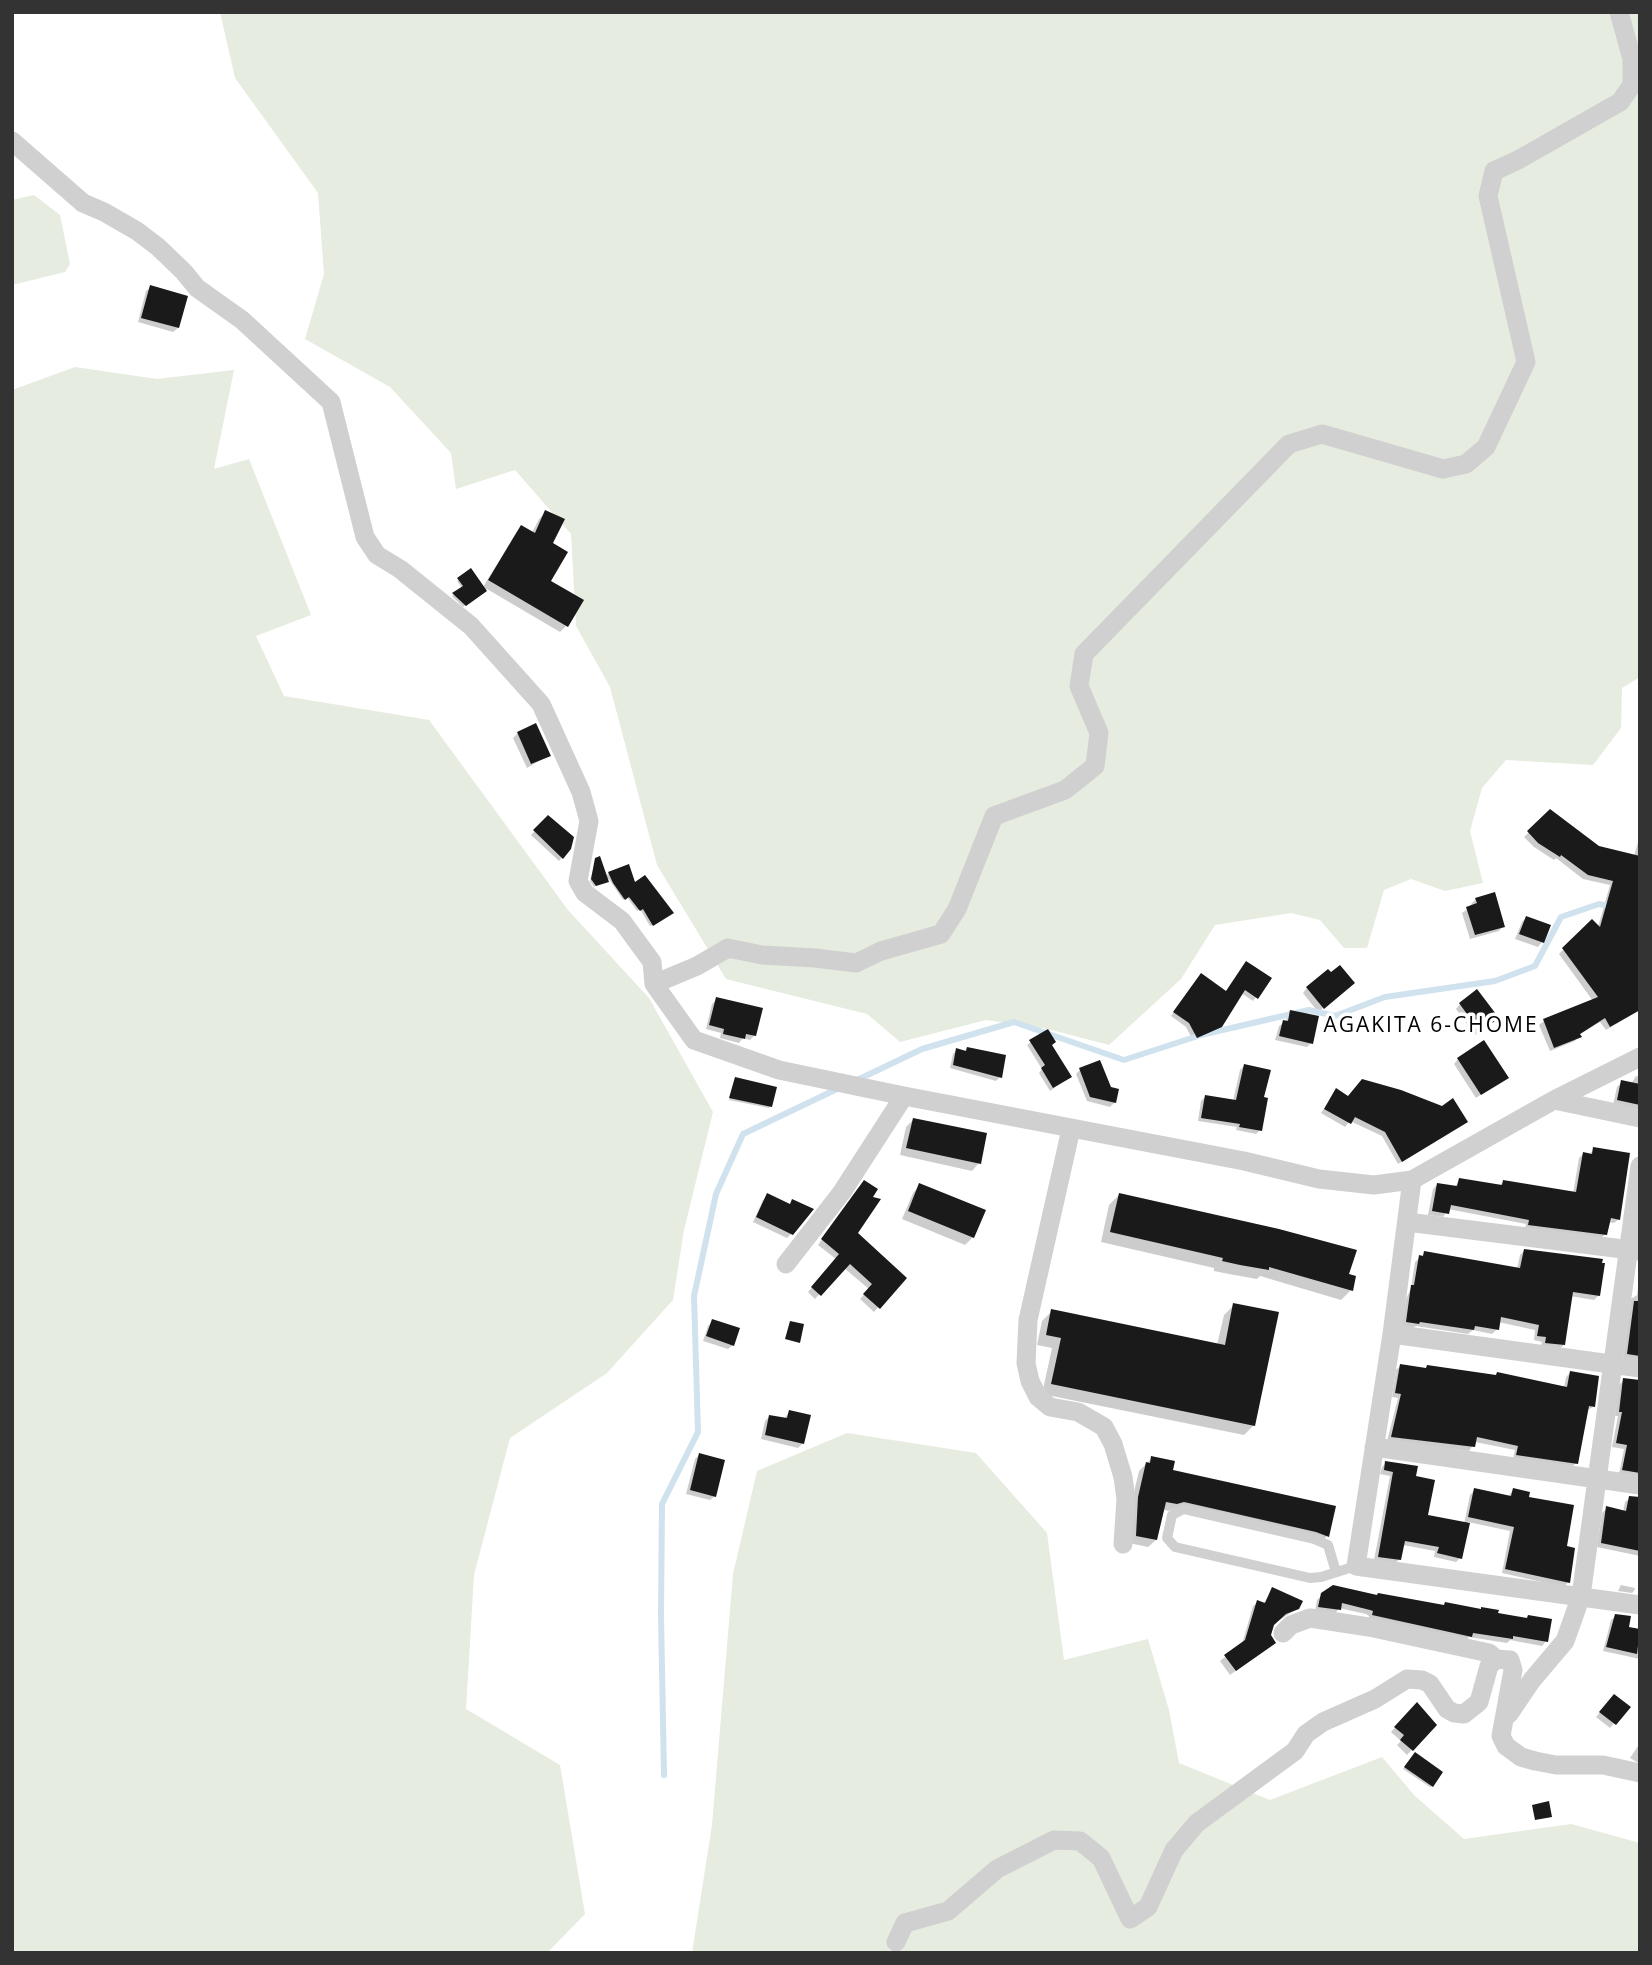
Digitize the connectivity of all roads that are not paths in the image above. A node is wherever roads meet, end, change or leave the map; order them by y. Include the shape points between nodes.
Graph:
1 (1619, 12) edge
2 (12, 141) edge
3 (654, 984) junction
4 (1640, 1058) edge
5 (904, 1096) junction
6 (1555, 1100) junction
7 (1640, 1118) edge
8 (1071, 1129) junction
9 (1640, 1166) edge
10 (1412, 1180) junction
11 (1407, 1222) junction
12 (1634, 1250) edge
13 (786, 1264) dead end
14 (1392, 1334) junction
15 (1611, 1364) junction
16 (1640, 1368) edge
17 (1374, 1447) junction
18 (1596, 1479) junction
19 (1640, 1485) edge
20 (1123, 1544) dead end
21 (1356, 1566) junction
22 (1336, 1572) junction
23 (1581, 1596) junction
24 (1640, 1605) edge
25 (1283, 1633) dead end
26 (1496, 1659) junction
27 (1502, 1723) junction
28 (1640, 1773) edge
29 (896, 1942) dead end

1 - 3 street via 1632,59 1632,85 1620,102 1494,171 1488,196 1527,362 1486,447 1466,464 1443,469 1322,434 1289,444 1084,654 1079,686 1099,733 1095,766 1065,790 994,816 957,909 941,934 856,963 728,948 697,967
2 - 3 street via 83,203 158,247 197,288 242,320 331,402 365,537 377,555 471,626 541,704 581,792 589,821 578,881 585,893 622,921 652,962
3 - 5 street via 694,1040 779,1070
4 - 6 street
5 - 8 street
5 - 13 street via 842,1192
6 - 7 street
6 - 10 street
8 - 10 street via 1320,1179 1374,1185
8 - 20 street via 1028,1320 1026,1363 1038,1397 1104,1427 1123,1477
9 - 12 street
10 - 11 street
11 - 12 street
11 - 14 street
12 - 15 street
14 - 15 street
14 - 17 street
15 - 16 street
15 - 18 street
17 - 18 street
17 - 21 street
18 - 19 street
18 - 23 street
21 - 22 lane
21 - 23 street
22 - 22 lane via 1311,1578 1175,1547 1167,1538 1172,1515 1183,1509 1314,1539 1328,1545
23 - 24 street
23 - 27 street via 1565,1641
25 - 26 street via 1310,1618 1489,1653
26 - 27 street via 1510,1660 1513,1670
26 - 29 street via 1489,1666 1479,1702 1464,1714 1447,1709 1430,1684 1407,1679 1306,1734 1295,1751 1197,1823 1174,1850 1148,1907 1130,1919 1101,1858 1080,1841 1054,1840 997,1868 948,1912 905,1923
27 - 28 street via 1506,1746 1521,1757

